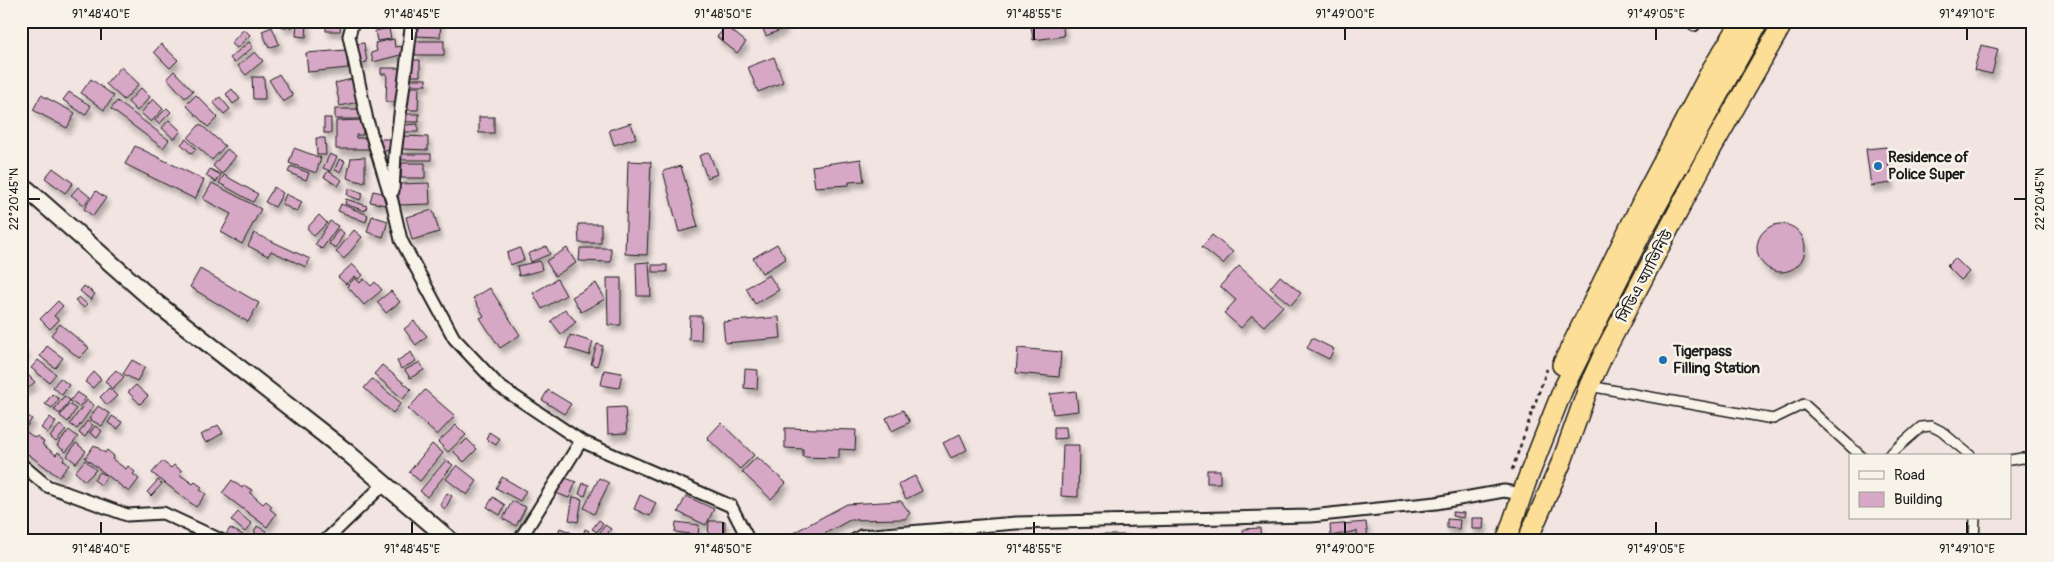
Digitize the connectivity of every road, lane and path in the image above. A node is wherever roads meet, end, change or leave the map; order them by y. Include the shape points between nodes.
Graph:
1 (353, 21) edge
2 (412, 21) edge
3 (1742, 21) edge
4 (1759, 21) edge
5 (1772, 21) edge
6 (1784, 21) edge
7 (21, 184) edge
8 (392, 200) junction
9 (1589, 386) junction
10 (581, 441) junction
11 (1859, 454) edge
12 (1890, 454) edge
13 (1969, 454) edge
14 (2033, 459) edge
15 (2012, 460) edge
16 (21, 464) edge
17 (384, 484) junction
18 (1516, 493) junction
19 (1975, 520) edge
20 (223, 541) edge
21 (325, 541) edge
22 (450, 541) edge
23 (519, 541) edge
24 (748, 541) edge
25 (852, 541) edge
26 (1494, 541) edge
27 (1506, 541) edge
28 (1521, 541) edge
29 (1527, 541) edge
30 (1974, 541) edge

1 - 8 street via 348,36 367,120
2 - 8 street
3 - 18 highway via 1644,196 1566,356
4 - 27 highway via 1641,234 1563,389
5 - 28 highway via 1736,84 1585,380
6 - 9 highway, সিডিএ অ্যাভিনিউ via 1701,169
7 - 17 main road via 155,302
8 - 10 street via 401,240 454,338 499,386
9 - 11 street via 1773,419 1804,404
9 - 29 highway, সিডিএ অ্যাভিনিউ via 1562,461
10 - 23 street
10 - 24 street via 731,506
12 - 13 street via 1921,427 1931,426 1941,430
14 - 15 street
16 - 20 street via 47,486 127,516 163,513
17 - 21 street
17 - 22 main road
18 - 25 street via 1504,491 1436,504 1311,516 1016,523 861,536
18 - 26 highway
19 - 30 street

